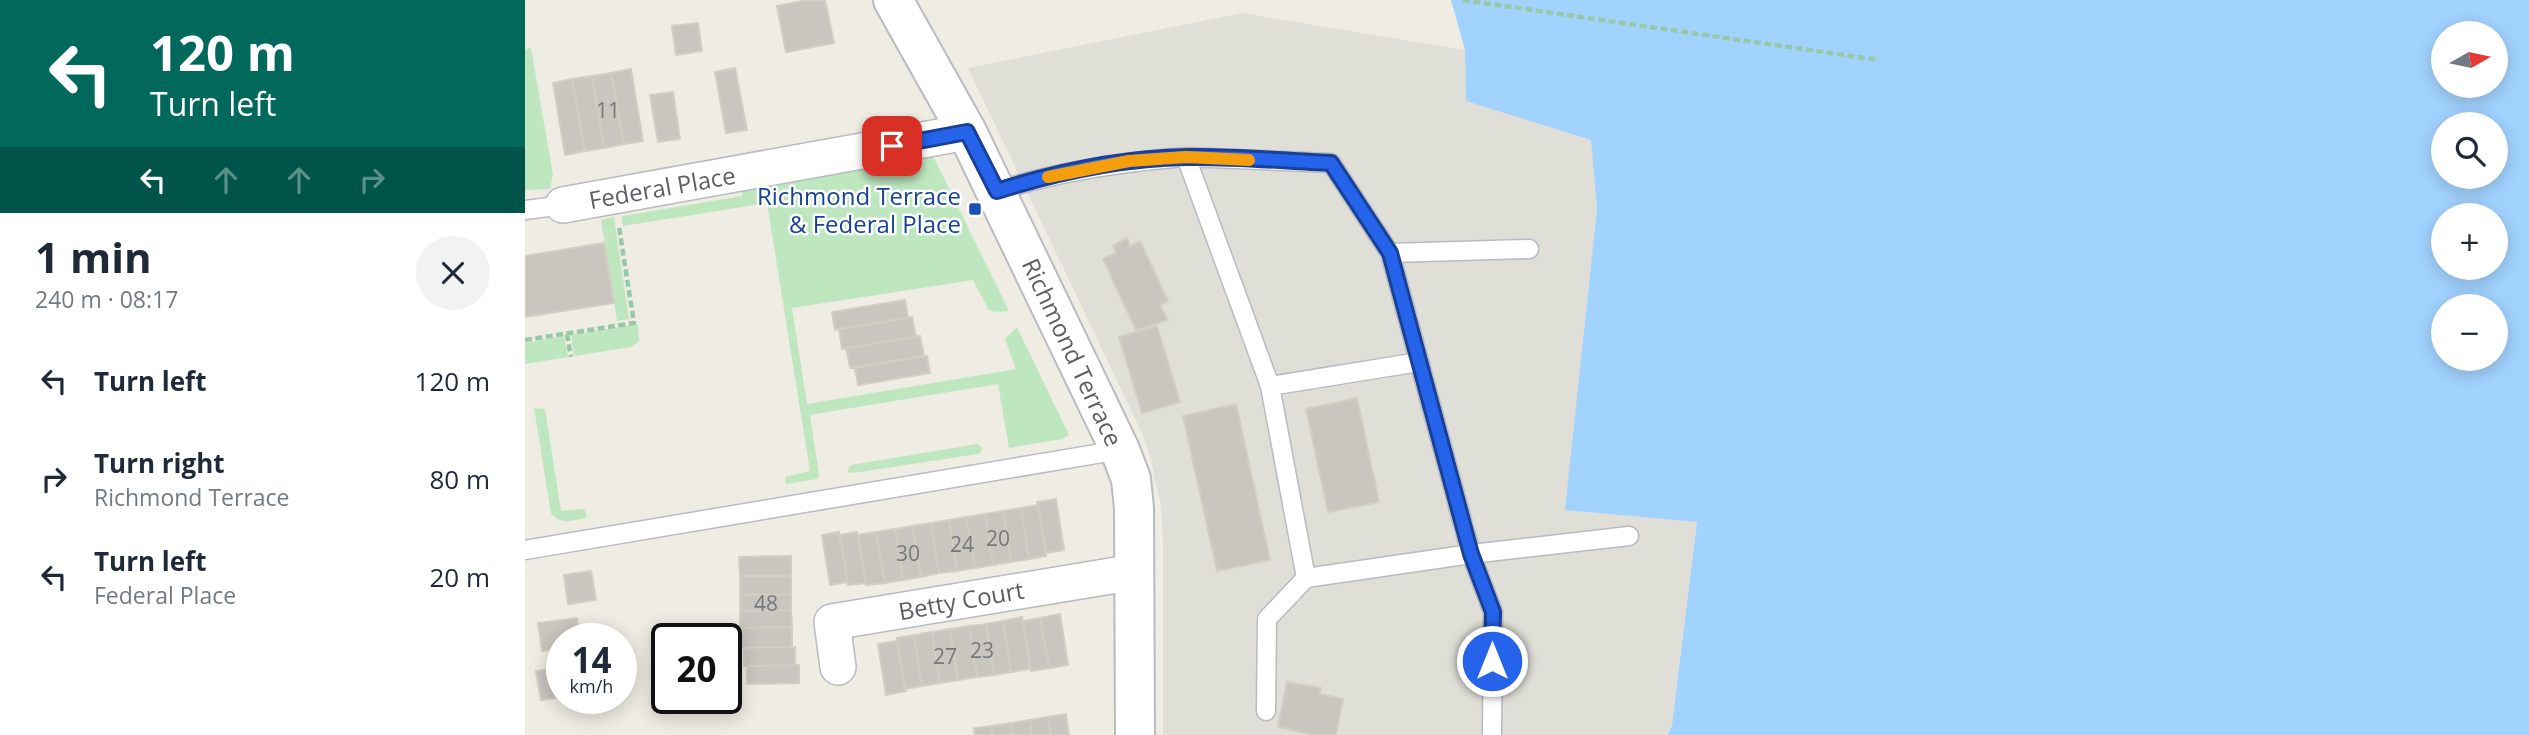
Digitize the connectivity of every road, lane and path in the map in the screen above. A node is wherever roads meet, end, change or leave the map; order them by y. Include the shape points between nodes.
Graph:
1 (893, 0) edge
2 (1463, 0) edge
3 (1879, 60) dead end
4 (967, 132) junction
5 (1186, 157) junction
6 (997, 191) junction
7 (563, 205) joint
8 (525, 211) edge
9 (618, 223) dead end
10 (1529, 249) dead end
11 (1390, 253) junction
12 (567, 334) junction
13 (525, 340) edge
14 (571, 356) dead end
15 (1419, 362) junction
16 (1270, 386) junction
17 (1120, 450) junction
18 (1629, 536) dead end
19 (525, 550) edge
20 (1471, 554) junction
21 (1135, 572) junction
22 (1306, 579) junction
23 (838, 667) dead end
24 (1266, 710) dead end
25 (1135, 735) edge
26 (1492, 735) edge

1 - 4 street, Richmond Terrace
2 - 3 path
4 - 6 street, Richmond Terrace
4 - 7 street, Federal Place
5 - 6 lane via 1129,161
5 - 11 lane via 1331,163
5 - 16 lane
6 - 17 street, Richmond Terrace
7 - 8 lane
9 - 12 path via 634,323
10 - 11 lane
11 - 15 lane
12 - 13 path
12 - 14 path
15 - 16 lane
15 - 20 lane
16 - 22 lane
17 - 19 lane
17 - 21 street, Richmond Terrace via 1133,494
18 - 20 lane
20 - 22 lane
20 - 26 lane via 1493,612
21 - 23 street, Betty Court via 832,622
21 - 25 street, Richmond Terrace
22 - 24 lane via 1267,619

